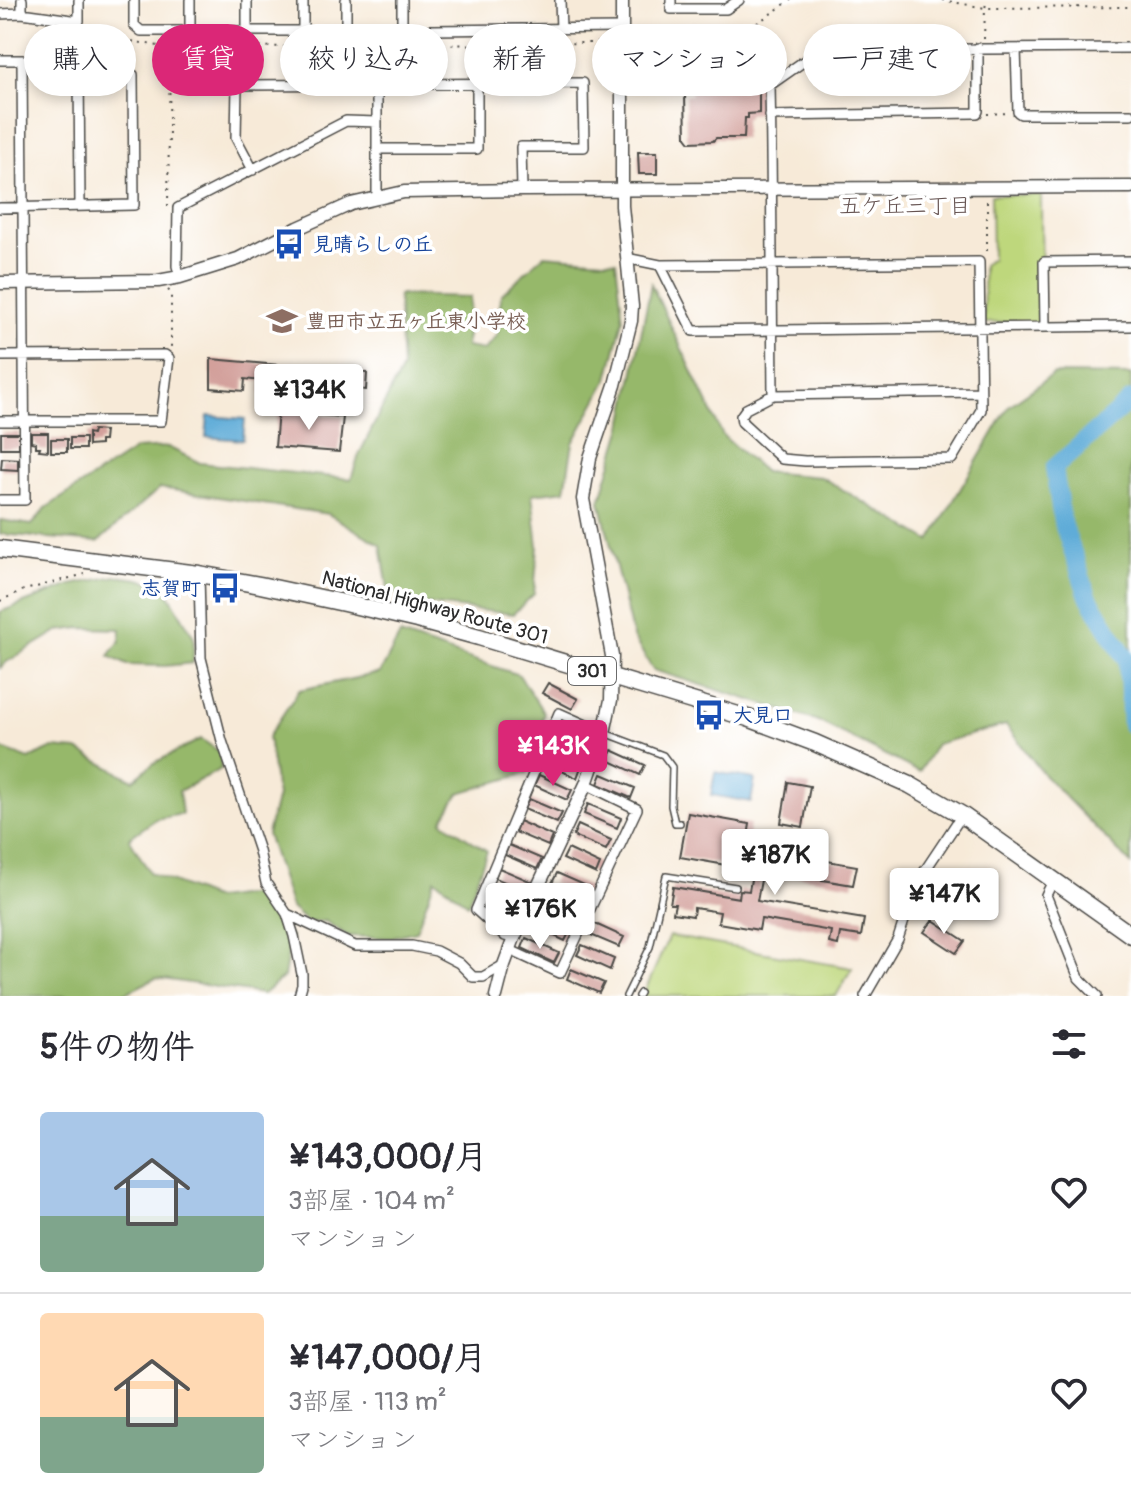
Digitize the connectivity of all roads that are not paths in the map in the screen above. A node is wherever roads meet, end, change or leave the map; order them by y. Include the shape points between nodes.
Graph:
1 (22, 0) edge
2 (79, 0) edge
3 (134, 0) edge
4 (190, 0) edge
5 (247, 0) edge
6 (303, 0) edge
7 (346, 0) edge
8 (402, 0) edge
9 (560, 0) edge
10 (622, 0) edge
11 (671, 0) edge
12 (739, 0) edge
13 (22, 13) junction
14 (0, 14) edge
15 (190, 24) edge
16 (247, 24) edge
17 (346, 24) edge
18 (402, 24) edge
19 (561, 24) edge
20 (622, 24) edge
21 (152, 31) edge
22 (264, 31) edge
23 (981, 48) junction
24 (1131, 48) edge
25 (1016, 49) junction
26 (0, 60) edge
27 (22, 60) joint
28 (576, 83) edge
29 (280, 85) edge
30 (79, 96) edge
31 (133, 96) edge
32 (377, 96) edge
33 (477, 96) edge
34 (622, 96) edge
35 (1131, 114) edge
36 (770, 116) junction
37 (377, 122) junction
38 (377, 149) junction
39 (253, 170) junction
40 (1131, 187) edge
41 (522, 190) junction
42 (622, 190) junction
43 (772, 190) junction
44 (377, 198) junction
45 (80, 206) junction
46 (23, 207) junction
47 (0, 208) edge
48 (626, 258) junction
49 (1131, 261) edge
50 (772, 263) junction
51 (660, 265) junction
52 (180, 277) junction
53 (0, 283) edge
54 (23, 283) junction
55 (1131, 326) edge
56 (1045, 327) junction
57 (772, 329) junction
58 (980, 329) junction
59 (24, 355) junction
60 (0, 356) edge
61 (980, 392) junction
62 (773, 395) junction
63 (0, 421) edge
64 (24, 421) junction
65 (0, 500) edge
66 (0, 549) edge
67 (199, 574) junction
68 (612, 677) junction
69 (604, 733) junction
70 (586, 784) junction
71 (962, 815) junction
72 (680, 823) dead end
73 (1054, 879) junction
74 (736, 887) dead end
75 (287, 914) junction
76 (1131, 935) edge
77 (512, 944) junction
78 (504, 965) junction
79 (299, 996) edge
80 (496, 996) edge
81 (626, 996) edge
82 (865, 996) edge
83 (1097, 996) edge

1 - 13 street
2 - 13 street via 79,21
3 - 21 street via 134,25
4 - 15 street
5 - 16 street
6 - 22 street via 303,31
7 - 17 street
8 - 18 street
9 - 19 street
10 - 20 street
11 - 12 street via 671,9 726,9
13 - 14 street
23 - 25 street
23 - 36 street via 820,50 770,85
23 - 36 street via 977,113
24 - 25 street
25 - 35 street via 1021,114
26 - 27 street
27 - 46 street
28 - 41 street via 583,83 584,147 521,147
29 - 39 street via 237,85 236,138
30 - 45 street
31 - 45 street via 134,205
32 - 37 street
33 - 38 street via 477,149
34 - 42 street
36 - 43 street
37 - 38 street
37 - 39 street via 346,121
38 - 44 street
39 - 52 street via 178,208
40 - 43 street
41 - 42 street
41 - 44 street via 404,192
42 - 43 street
42 - 48 street
43 - 50 street
44 - 52 street via 351,204 238,259
45 - 46 street
46 - 47 street
46 - 54 street
48 - 51 street
48 - 68 street via 631,321 583,499
49 - 56 street via 1044,262
50 - 51 street
50 - 57 street
50 - 58 street via 979,262
51 - 57 street via 693,331
52 - 54 street
53 - 54 street
54 - 59 street
55 - 56 street
56 - 58 street
57 - 58 street
57 - 62 street
58 - 61 street
59 - 60 street
59 - 64 street
59 - 64 street via 169,358 161,421
61 - 62 street
61 - 62 street via 981,410 952,459 782,459 741,416
63 - 64 street
64 - 65 street via 25,500
66 - 67 highway, National Highway Route 301 / 301
67 - 68 highway, National Highway Route 301 / 301 via 417,620
67 - 75 street via 201,658 222,741 266,883
68 - 69 street
68 - 71 highway, National Highway Route 301 / 301 via 815,743 910,785
69 - 70 street
69 - 72 lane via 663,755 672,767 671,806 675,823
69 - 77 street via 559,713 476,910
70 - 77 street
70 - 77 street via 637,809 560,973
71 - 73 highway, National Highway Route 301 / 301
71 - 82 street via 916,884 898,939
73 - 76 highway, National Highway Route 301 / 301
73 - 83 street via 1046,895 1079,978
74 - 81 lane via 666,876 650,947
75 - 78 street via 355,946 436,951 473,977
75 - 79 street via 302,974
77 - 78 street
78 - 80 street

